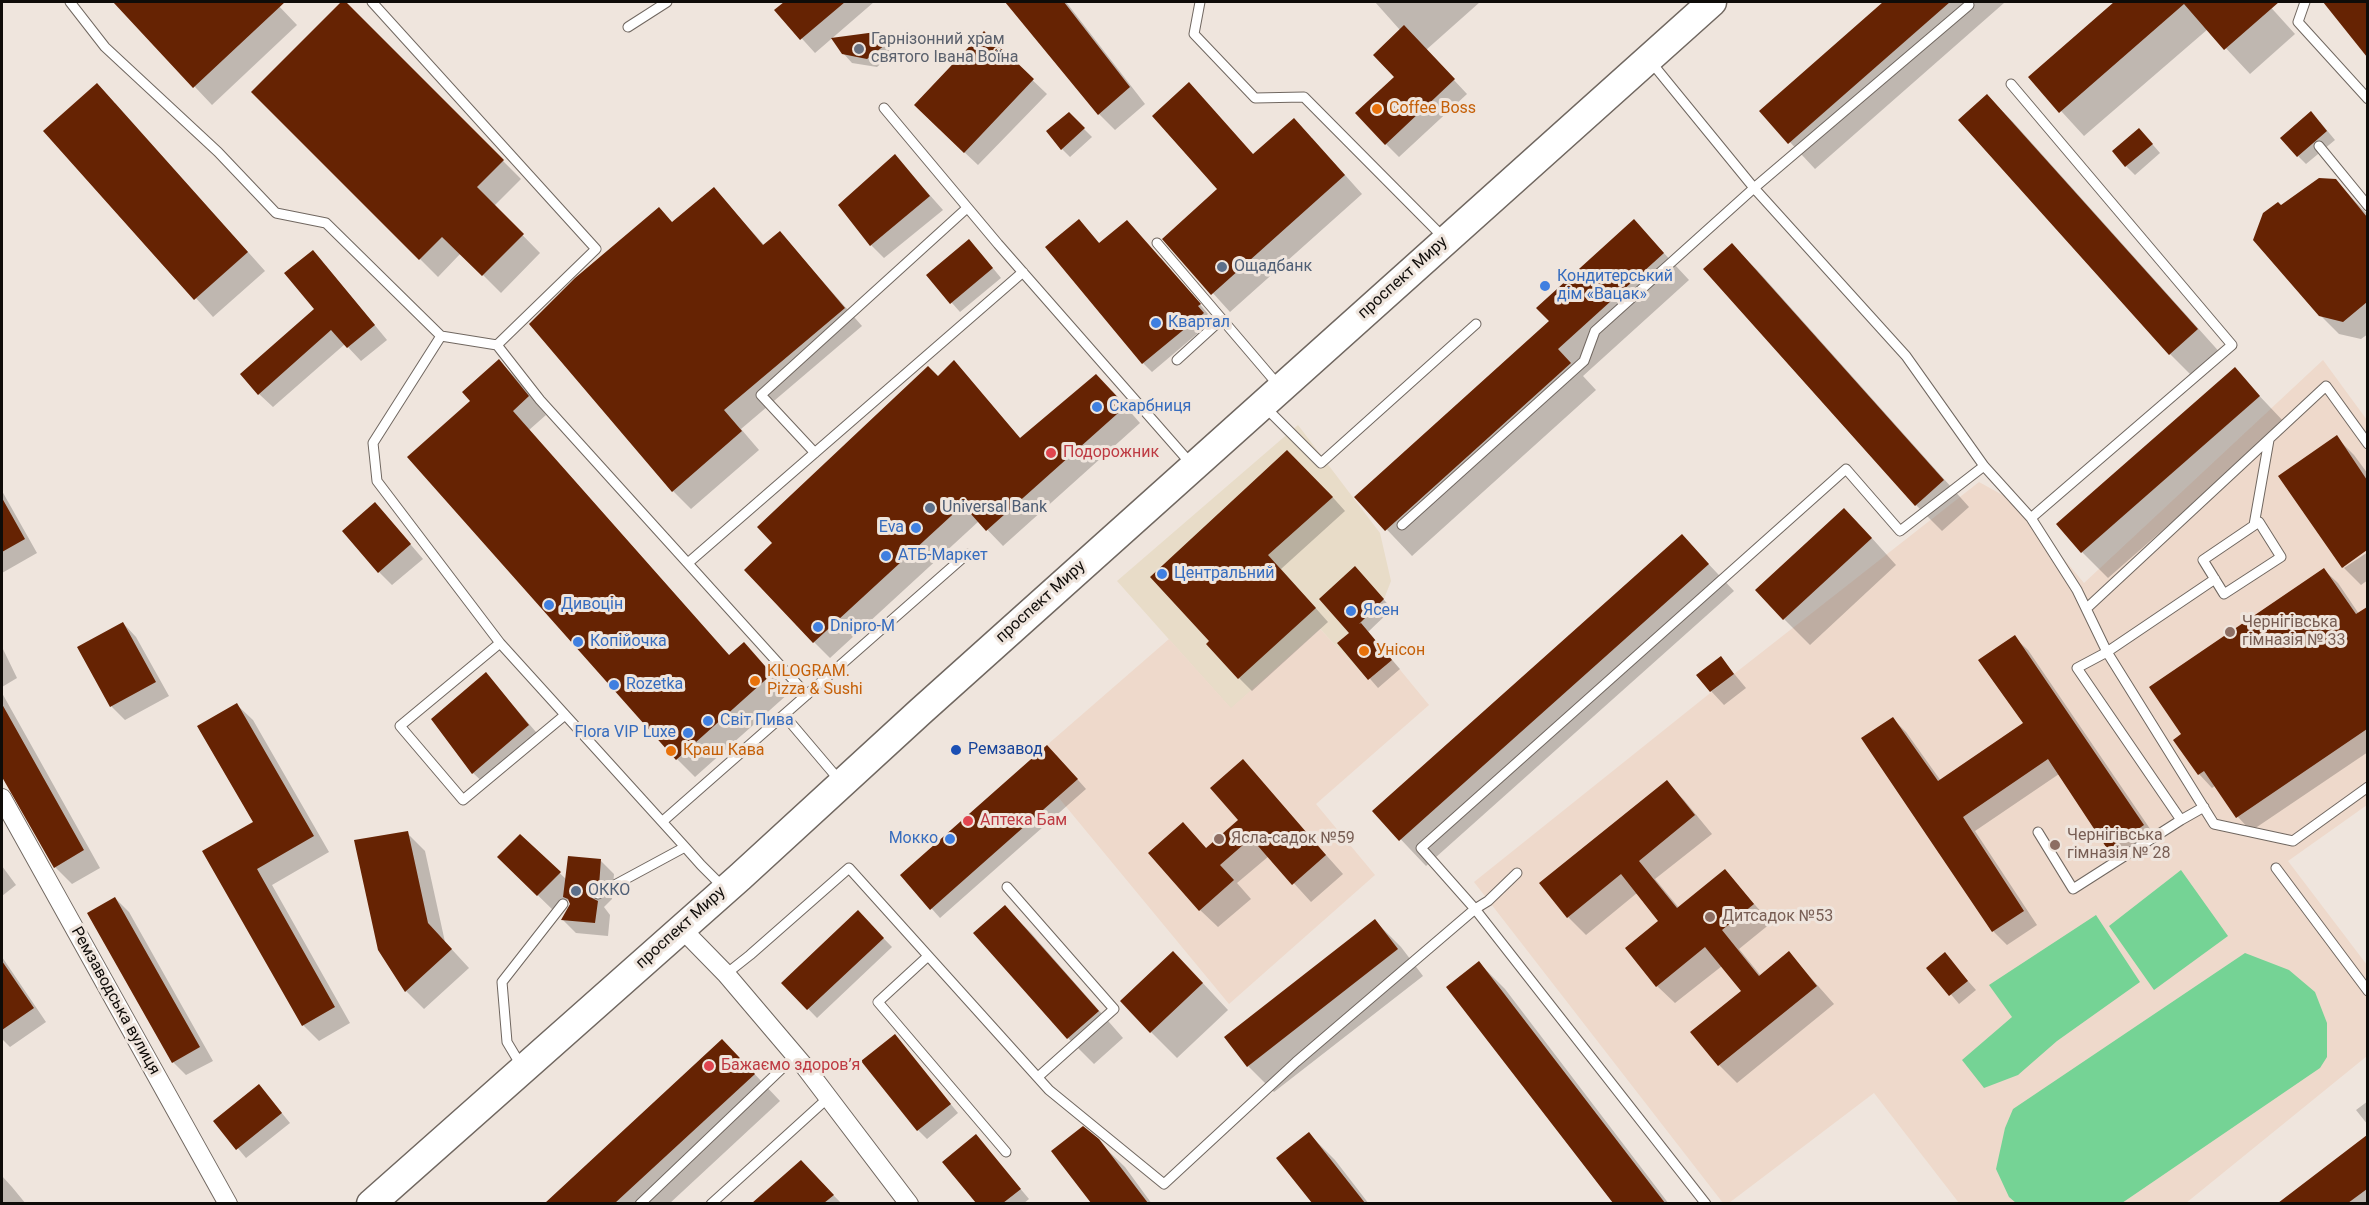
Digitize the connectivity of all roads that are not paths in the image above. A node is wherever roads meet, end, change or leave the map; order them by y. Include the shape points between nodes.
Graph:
1 (70, 2) edge
2 (372, 2) edge
3 (667, 2) edge
4 (1200, 2) edge
5 (1712, 2) edge
6 (2305, 2) edge
7 (1969, 5) dead end
8 (628, 27) dead end
9 (1648, 58) junction
10 (2011, 84) dead end
11 (2367, 99) edge
12 (884, 108) dead end
13 (2319, 146) dead end
14 (1754, 188) junction
15 (2367, 206) edge
16 (967, 208) junction
17 (1446, 240) junction
18 (1157, 243) dead end
19 (1023, 272) junction
20 (1222, 319) junction
21 (1476, 324) dead end
22 (441, 336) junction
23 (497, 345) junction
24 (1177, 360) dead end
25 (1271, 396) junction
26 (2269, 440) junction
27 (2367, 444) edge
28 (815, 453) junction
29 (1194, 466) junction
30 (1984, 466) junction
31 (2031, 518) junction
32 (1402, 525) dead end
33 (2254, 525) junction
34 (968, 554) dead end
35 (688, 563) junction
36 (2215, 579) junction
37 (2087, 608) junction
38 (500, 643) junction
39 (2107, 652) junction
40 (807, 694) junction
41 (565, 715) junction
42 (784, 715) junction
43 (841, 783) junction
44 (2367, 787) edge
45 (2, 798) edge
46 (2204, 807) junction
47 (2181, 820) junction
48 (663, 821) junction
49 (2038, 832) dead end
50 (685, 847) junction
51 (2276, 868) dead end
52 (1517, 873) dead end
53 (1007, 887) dead end
54 (725, 889) junction
55 (598, 894) dead end
56 (563, 904) dead end
57 (1475, 909) junction
58 (681, 928) junction
59 (927, 957) junction
60 (726, 974) junction
61 (2367, 991) edge
62 (796, 1055) junction
63 (524, 1069) junction
64 (1038, 1077) junction
65 (830, 1096) junction
66 (1006, 1152) dead end
67 (228, 1203) edge
68 (371, 1203) edge
69 (640, 1203) edge
70 (711, 1203) edge
71 (909, 1203) edge
72 (1706, 1203) edge

1 - 22 lane via 105,47 218,152 276,213 326,223
2 - 23 lane via 596,249
3 - 8 lane
4 - 17 lane via 1194,34 1256,98 1304,96
5 - 9 main road, проспект Миру
6 - 11 lane via 2298,22
7 - 14 lane
9 - 14 lane
9 - 17 main road, проспект Миру
10 - 31 lane via 2232,345
12 - 16 lane
13 - 15 lane
14 - 30 lane via 1906,356
14 - 32 lane via 1595,331 1584,361
16 - 19 lane
16 - 28 lane via 761,395
17 - 25 main road, проспект Миру
18 - 20 lane
19 - 28 lane
19 - 29 lane
20 - 24 lane
20 - 25 lane
21 - 25 lane via 1321,463
22 - 23 lane
22 - 38 lane via 373,443 377,481
23 - 35 lane via 540,400
25 - 29 main road, проспект Миру
26 - 27 lane via 2326,386
26 - 33 lane
26 - 37 lane
28 - 35 lane
29 - 43 main road, проспект Миру
30 - 31 lane
30 - 57 lane via 1900,531 1846,469 1421,848
31 - 37 lane
33 - 36 lane via 2203,560
33 - 36 lane via 2259,522 2281,557 2224,594
34 - 40 lane
35 - 40 lane
36 - 39 lane
37 - 39 lane
38 - 41 lane
38 - 41 lane via 400,726 463,800
39 - 46 lane
39 - 47 lane via 2077,668
40 - 42 lane
41 - 48 lane
42 - 43 lane
42 - 48 lane
43 - 54 main road, проспект Миру
44 - 46 lane via 2293,840 2214,824
45 - 67 street, Ремзаводська вулиця
46 - 47 lane
47 - 49 lane via 2073,890
48 - 50 lane
50 - 54 lane
50 - 55 lane
51 - 61 lane
52 - 57 lane
53 - 64 lane via 1114,1009
54 - 58 main road, проспект Миру
56 - 63 lane via 502,982 507,1041
57 - 64 lane via 1296,1062 1164,1184
57 - 72 lane
58 - 60 street
58 - 63 main road, проспект Миру
59 - 60 lane via 849,868
59 - 64 lane
59 - 66 lane via 878,1002
60 - 62 street
62 - 65 street
62 - 69 lane
63 - 68 main road, проспект Миру
65 - 70 lane
65 - 71 street

